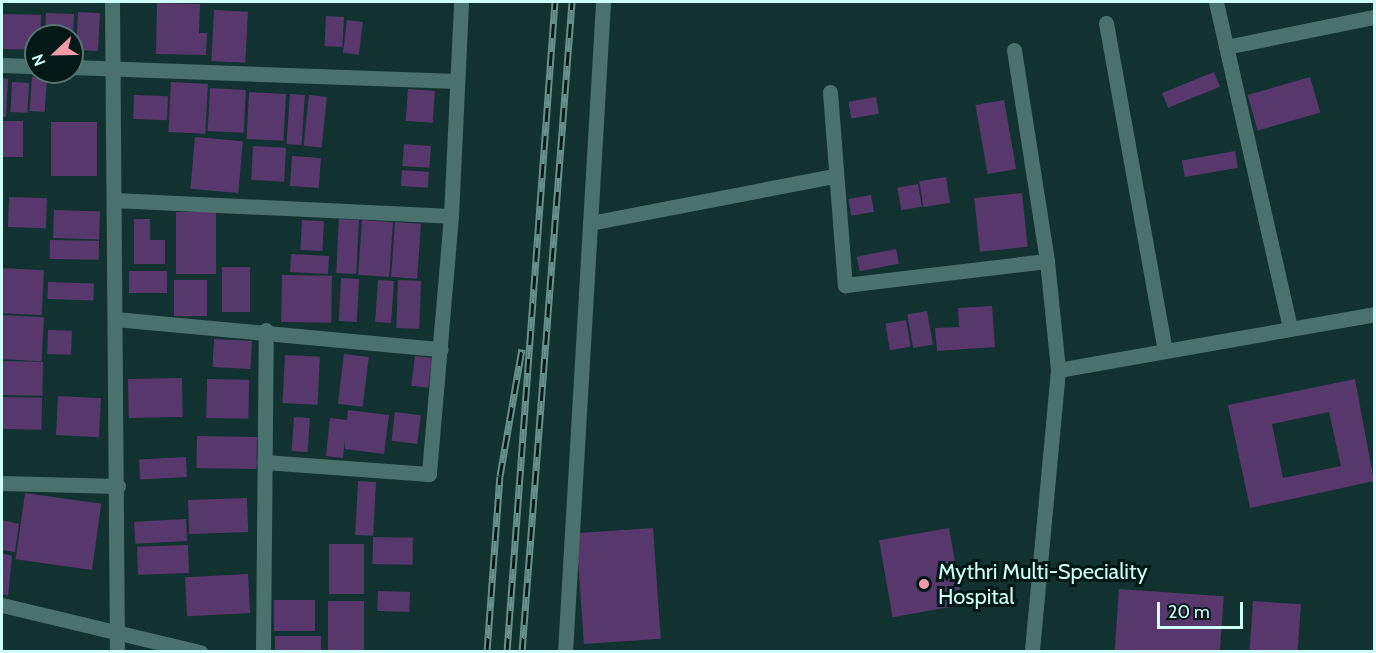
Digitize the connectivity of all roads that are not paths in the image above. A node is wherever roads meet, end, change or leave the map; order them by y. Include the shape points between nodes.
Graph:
1 (112, 2) edge
2 (460, 2) edge
3 (603, 2) edge
4 (1216, 2) edge
5 (1374, 17) edge
6 (1106, 23) dead end
7 (1226, 47) junction
8 (1014, 50) dead end
9 (2, 64) edge
10 (24, 65) edge
11 (84, 68) edge
12 (112, 69) junction
13 (457, 81) junction
14 (830, 92) dead end
15 (835, 176) junction
16 (114, 200) junction
17 (451, 216) junction
18 (590, 223) junction
19 (1047, 261) junction
20 (1374, 314) edge
21 (115, 319) junction
22 (1290, 328) junction
23 (266, 330) junction
24 (441, 349) junction
25 (1164, 351) junction
26 (1058, 370) junction
27 (264, 462) junction
28 (2, 483) edge
29 (118, 486) junction
30 (2, 605) edge
31 (119, 631) junction
32 (117, 651) edge
33 (200, 651) edge
34 (263, 651) edge
35 (565, 651) edge
36 (1032, 651) edge

1 - 12 street
2 - 13 street
3 - 18 street
4 - 7 street
5 - 7 street
6 - 25 street
7 - 22 street
8 - 19 street
9 - 10 street
11 - 12 street
12 - 13 street
12 - 16 street
13 - 17 street
14 - 15 street
15 - 18 street
15 - 19 street via 845,285
16 - 17 street
16 - 21 street
17 - 24 street
18 - 35 street
19 - 26 street
20 - 22 street
21 - 23 street
21 - 29 street
22 - 25 street
23 - 24 street
23 - 27 street
24 - 27 street via 429,474
25 - 26 street
26 - 36 street
27 - 34 street
28 - 29 street
29 - 31 street
30 - 31 street
31 - 32 street
31 - 33 street

